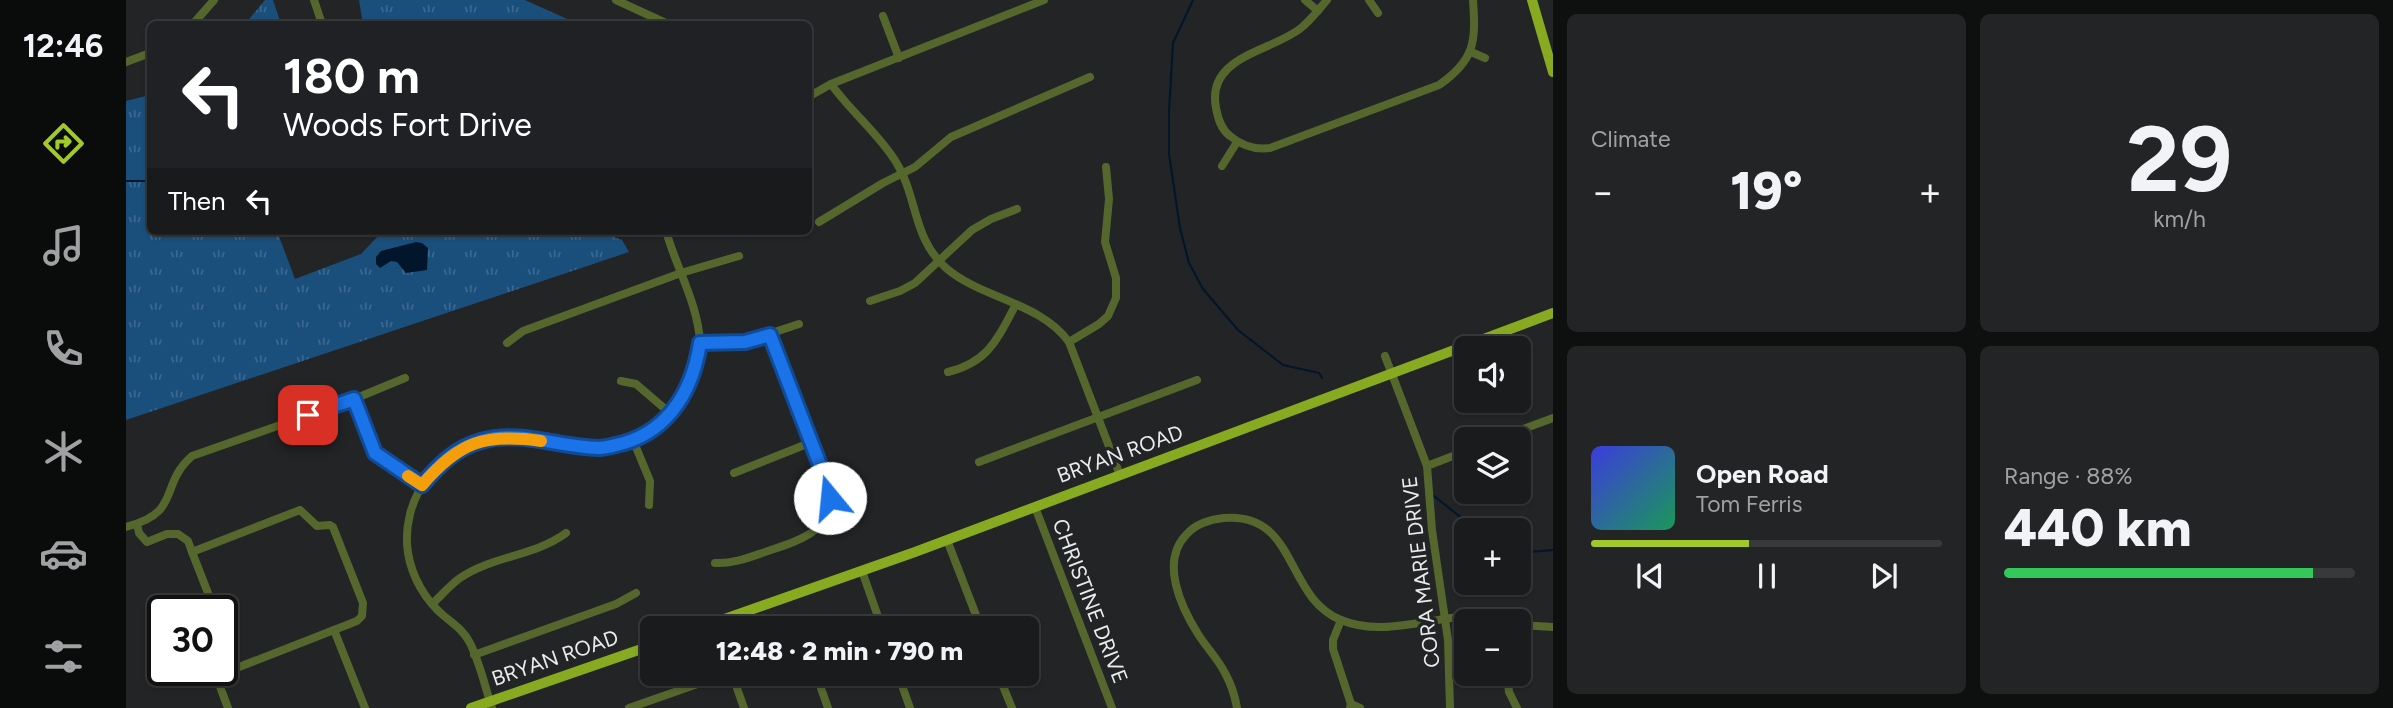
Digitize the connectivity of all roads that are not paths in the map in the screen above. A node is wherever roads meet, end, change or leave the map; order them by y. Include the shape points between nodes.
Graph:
1 (214, 0) edge
2 (314, 0) edge
3 (616, 0) edge
4 (1044, 0) edge
5 (1305, 0) edge
6 (1327, 0) edge
7 (1368, 0) edge
8 (1473, 0) edge
9 (1532, 0) edge
10 (1318, 11) junction
11 (1378, 13) dead end
12 (883, 16) dead end
13 (196, 21) edge
14 (321, 21) edge
15 (662, 21) edge
16 (1471, 52) junction
17 (147, 54) edge
18 (898, 58) junction
19 (1485, 58) dead end
20 (126, 62) edge
21 (1553, 72) edge
22 (1090, 77) dead end
23 (831, 84) junction
24 (812, 95) edge
25 (1237, 142) junction
26 (1222, 166) dead end
27 (1106, 167) dead end
28 (902, 174) junction
29 (1017, 209) dead end
30 (819, 222) dead end
31 (667, 235) edge
32 (739, 256) dead end
33 (940, 261) junction
34 (681, 273) junction
35 (870, 301) dead end
36 (1015, 306) junction
37 (1553, 313) edge
38 (799, 324) dead end
39 (770, 335) junction
40 (1069, 342) junction
41 (507, 343) dead end
42 (700, 343) junction
43 (1385, 356) dead end
44 (948, 372) dead end
45 (1391, 373) junction
46 (405, 378) dead end
47 (1197, 380) dead end
48 (621, 381) dead end
49 (354, 399) junction
50 (671, 414) junction
51 (1097, 417) junction
52 (1553, 418) edge
53 (1529, 427) edge
54 (633, 440) junction
55 (812, 442) junction
56 (1454, 456) edge
57 (979, 462) dead end
58 (1427, 466) junction
59 (734, 473) dead end
60 (1120, 475) junction
61 (422, 485) junction
62 (649, 505) dead end
63 (1035, 507) junction
64 (828, 510) junction
65 (137, 524) junction
66 (126, 527) edge
67 (820, 527) junction
68 (566, 533) dead end
69 (947, 540) junction
70 (192, 552) junction
71 (715, 563) dead end
72 (862, 571) junction
73 (636, 593) dead end
74 (209, 595) edge
75 (432, 604) junction
76 (733, 616) edge
77 (878, 616) edge
78 (976, 616) edge
79 (1454, 617) edge
80 (1445, 618) junction
81 (1341, 620) junction
82 (1531, 626) edge
83 (1553, 627) edge
84 (334, 630) junction
85 (640, 650) edge
86 (474, 655) junction
87 (238, 667) edge
88 (217, 686) edge
89 (692, 686) edge
90 (736, 686) edge
91 (820, 686) edge
92 (902, 686) edge
93 (1004, 686) edge
94 (1508, 686) edge
95 (657, 698) junction
96 (491, 705) edge
97 (1110, 707) edge
98 (1354, 707) edge
99 (228, 708) edge
100 (365, 708) edge
101 (471, 708) edge
102 (629, 708) edge
103 (661, 708) edge
104 (744, 708) edge
105 (828, 708) edge
106 (910, 708) edge
107 (1012, 708) edge
108 (1237, 708) edge
109 (1450, 708) edge
110 (1517, 708) edge

1 - 13 street
2 - 14 street
3 - 15 street
4 - 18 street
5 - 10 street
6 - 10 street
7 - 11 street
8 - 16 street
9 - 21 main road
10 - 25 street via 1294,33 1238,59 1219,80 1214,90 1218,120
12 - 18 street
16 - 19 street
16 - 25 street via 1455,73 1438,85 1269,148
17 - 20 street
18 - 23 street
22 - 28 street via 951,137
23 - 24 street
23 - 28 street
25 - 26 street
27 - 40 street via 1105,242 1116,278 1116,298 1108,316
28 - 30 street
28 - 33 street via 922,234
29 - 33 street via 972,230
31 - 34 street
32 - 34 street
33 - 35 street via 915,283
33 - 36 street
34 - 41 street via 523,331
34 - 42 street
36 - 40 street via 1052,324
36 - 44 street via 989,351 976,362
37 - 45 main road, BRYAN ROAD
38 - 39 street
39 - 42 street via 745,342
39 - 55 street
40 - 51 street
42 - 50 street via 693,376
43 - 45 street, CORA MARIE DRIVE
45 - 58 street, CORA MARIE DRIVE
45 - 60 main road, BRYAN ROAD
46 - 49 street
47 - 51 street
48 - 50 street via 636,384
49 - 61 street via 375,453
49 - 65 street via 192,456 176,474 163,508
50 - 54 street
51 - 57 street
51 - 60 street
52 - 53 street
54 - 61 street via 598,448 516,437 484,440 445,459
54 - 62 street via 650,481
55 - 59 street
55 - 64 street via 830,493
56 - 58 street
58 - 80 street, CORA MARIE DRIVE
60 - 63 main road, BRYAN ROAD
61 - 75 street via 407,530 408,553 415,579
63 - 69 main road, BRYAN ROAD
63 - 97 street, CHRISTINE DRIVE
64 - 67 street
64 - 67 street via 839,515 843,524 836,530
65 - 66 street
65 - 70 street via 147,542 178,534 188,541
67 - 71 street via 792,543 729,564
68 - 75 street via 551,544 460,578
69 - 72 main road, BRYAN ROAD
69 - 78 street
70 - 74 street
70 - 84 street via 300,510 317,526 330,525 364,607 360,618
72 - 76 main road, BRYAN ROAD
72 - 77 street
73 - 86 street
75 - 86 street via 462,631
79 - 80 street
80 - 81 street via 1386,628
80 - 109 street, CORA MARIE DRIVE
81 - 98 street via 1333,649
81 - 108 street via 1313,600 1298,580 1283,545 1264,527 1246,519 1226,518 1190,531 1174,560 1176,583 1194,628 1227,676
82 - 83 street
84 - 87 street
84 - 100 street
85 - 96 main road, BRYAN ROAD
86 - 96 street
88 - 99 street
89 - 95 street
90 - 104 street
91 - 105 street
92 - 106 street
93 - 107 street
94 - 110 street
95 - 102 street
95 - 103 street
96 - 101 main road, BRYAN ROAD

